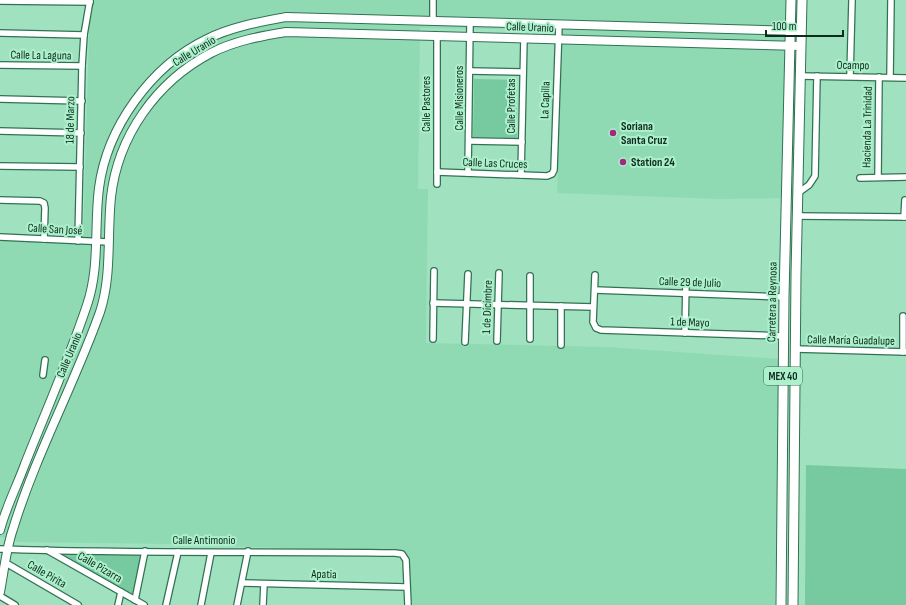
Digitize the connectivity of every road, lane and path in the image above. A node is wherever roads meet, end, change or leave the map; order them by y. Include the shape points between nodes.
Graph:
1 (433, 0) edge
2 (802, 0) edge
3 (852, 0) edge
4 (891, 0) edge
5 (0, 1) edge
6 (90, 1) edge
7 (791, 1) edge
8 (257, 22) junction
9 (433, 22) junction
10 (470, 23) junction
11 (559, 25) junction
12 (791, 31) junction
13 (801, 31) junction
14 (0, 33) edge
15 (84, 34) junction
16 (262, 36) junction
17 (437, 36) junction
18 (470, 37) junction
19 (524, 38) junction
20 (558, 39) junction
21 (791, 46) junction
22 (800, 46) junction
23 (0, 65) edge
24 (82, 66) junction
25 (470, 71) junction
26 (522, 72) junction
27 (800, 76) junction
28 (816, 76) junction
29 (850, 76) junction
30 (879, 77) junction
31 (890, 77) junction
32 (906, 78) edge
33 (0, 99) edge
34 (82, 101) junction
35 (789, 116) junction
36 (0, 131) edge
37 (81, 133) junction
38 (470, 141) junction
39 (522, 142) junction
40 (800, 145) junction
41 (0, 166) edge
42 (80, 168) junction
43 (437, 172) junction
44 (468, 173) junction
45 (552, 174) joint
46 (521, 175) junction
47 (878, 177) junction
48 (906, 177) edge
49 (860, 178) dead end
50 (437, 184) dead end
51 (798, 193) junction
52 (0, 200) edge
53 (904, 200) dead end
54 (798, 216) junction
55 (905, 217) edge
56 (0, 237) edge
57 (44, 239) junction
58 (78, 241) junction
59 (96, 242) junction
60 (109, 242) junction
61 (434, 271) dead end
62 (499, 273) dead end
63 (468, 274) dead end
64 (595, 275) dead end
65 (796, 275) junction
66 (530, 276) dead end
67 (686, 281) dead end
68 (784, 283) junction
69 (595, 290) junction
70 (686, 293) junction
71 (784, 297) junction
72 (433, 303) junction
73 (466, 303) junction
74 (498, 304) junction
75 (530, 305) junction
76 (561, 306) junction
77 (593, 307) junction
78 (784, 307) junction
79 (903, 316) dead end
80 (685, 333) junction
81 (783, 336) junction
82 (432, 339) dead end
83 (530, 339) dead end
84 (796, 339) junction
85 (498, 341) dead end
86 (465, 342) dead end
87 (561, 345) dead end
88 (796, 350) junction
89 (904, 352) edge
90 (45, 360) dead end
91 (43, 375) dead end
92 (795, 376) junction
93 (0, 530) edge
94 (4, 549) edge
95 (45, 549) junction
96 (145, 551) junction
97 (248, 551) junction
98 (178, 552) junction
99 (211, 553) junction
100 (6, 563) junction
101 (242, 584) junction
102 (264, 584) junction
103 (406, 587) junction
104 (0, 592) edge
105 (121, 592) junction
106 (0, 596) edge
107 (135, 600) junction
108 (15, 605) edge
109 (78, 605) edge
110 (118, 605) edge
111 (144, 605) edge
112 (166, 605) edge
113 (201, 605) edge
114 (237, 605) edge
115 (263, 605) edge
116 (408, 605) edge
117 (781, 605) edge
118 (793, 605) edge

1 - 9 street
2 - 13 main road, Carretera a Reynosa / MEX 40
3 - 29 street
4 - 31 street
5 - 6 street
6 - 15 street, 18 de Marzo
7 - 12 main road, Carretera a Reynosa / MEX 40
8 - 9 street, Calle Uranio via 286,17
8 - 16 street
8 - 59 street, Calle Uranio via 206,39 169,64 141,94 120,126 104,163 99,189
9 - 10 street, Calle Uranio
10 - 11 street, Calle Uranio
10 - 18 street, Calle Misioneros
11 - 12 street, Calle Uranio
11 - 20 street, La Capilla
12 - 13 street, Calle Uranio
12 - 21 main road, Carretera a Reynosa / MEX 40
13 - 22 main road, Carretera a Reynosa / MEX 40
14 - 15 street
15 - 24 street, 18 de Marzo
16 - 17 street, Calle Uranio via 303,32
16 - 60 street, Calle Uranio via 230,45 191,65 176,76 148,106 133,128 117,166 111,200
17 - 18 street, Calle Uranio
17 - 43 street, Calle Pastores
18 - 19 street, Calle Uranio
18 - 25 street, Calle Misioneros
19 - 20 street, Calle Uranio
19 - 26 street, Calle Profetas
20 - 21 street, Calle Uranio
20 - 45 street, La Capilla
21 - 22 street, Calle Uranio
21 - 35 main road, Carretera a Reynosa / MEX 40
22 - 27 main road, Carretera a Reynosa / MEX 40
23 - 24 street, Calle La Laguna
24 - 34 street, 18 de Marzo
25 - 26 street
25 - 38 street, Calle Misioneros
26 - 39 street, Calle Profetas
27 - 28 street, Ocampo
27 - 40 main road, Carretera a Reynosa / MEX 40
28 - 29 street, Ocampo
28 - 51 street via 815,176 809,185
29 - 30 street, Ocampo
30 - 31 street, Ocampo
30 - 47 street, Hacienda La Trinidad
31 - 32 street, Ocampo
33 - 34 street
34 - 37 street, 18 de Marzo
35 - 40 main road via 796,124
35 - 68 main road, Carretera a Reynosa / MEX 40
36 - 37 street
37 - 42 street, 18 de Marzo
38 - 39 street
38 - 44 street, Calle Misioneros
39 - 46 street, Calle Profetas
40 - 51 main road, Carretera a Reynosa / MEX 40
41 - 42 street
42 - 58 street, 18 de Marzo
43 - 44 street, Calle Las Cruces
43 - 50 street, Calle Pastores
44 - 46 street, Calle Las Cruces
45 - 46 street, Calle Las Cruces
47 - 48 street
47 - 49 street
51 - 54 main road, Carretera a Reynosa / MEX 40
52 - 57 street via 44,203
53 - 55 street
54 - 55 street
54 - 65 main road, Carretera a Reynosa / MEX 40
56 - 57 street, Calle San José
57 - 58 street, Calle San José
58 - 59 street, Calle San José
59 - 60 street, Calle San José
59 - 93 street, Calle Uranio via 93,283 87,306
60 - 94 street, Calle Uranio via 106,286 100,311
61 - 72 street
62 - 74 street, 1 de Dicimbre
63 - 73 street
64 - 69 street
65 - 68 main road via 793,287 789,288
65 - 84 main road, Carretera a Reynosa / MEX 40
66 - 75 street
67 - 70 street
68 - 71 main road, Carretera a Reynosa / MEX 40
69 - 70 street, Calle 29 de Julio
69 - 77 street
70 - 71 street, Calle 29 de Julio
70 - 80 street
71 - 78 main road, Carretera a Reynosa / MEX 40
72 - 73 street
72 - 82 street
73 - 74 street
73 - 86 street
74 - 75 street
74 - 85 street, 1 de Dicimbre
75 - 76 street
75 - 83 street
76 - 77 street
76 - 87 street
77 - 80 street, 1 de Mayo via 593,322 596,328 601,330
78 - 81 main road, Carretera a Reynosa / MEX 40
78 - 84 main road
79 - 89 street
80 - 81 street, 1 de Mayo
81 - 92 main road via 792,344
81 - 117 main road, Carretera a Reynosa / MEX 40
84 - 88 main road, Carretera a Reynosa / MEX 40
88 - 89 street, Calle María Guadalupe
88 - 92 main road, Carretera a Reynosa / MEX 40
90 - 91 street
92 - 118 main road, Carretera a Reynosa / MEX 40
94 - 95 street, Calle Antimonio
94 - 100 street, Calle Uranio
95 - 96 street, Calle Antimonio
95 - 105 street, Calle Pizarra
96 - 98 street, Calle Antimonio
96 - 107 street
97 - 99 street, Calle Antimonio
97 - 101 street
97 - 103 street, Calle Antimonio via 402,554 406,560
98 - 99 street, Calle Antimonio
98 - 112 street
99 - 113 street
100 - 104 street, Calle Uranio
100 - 109 street, Calle Pirita
101 - 102 street, Apatia
101 - 114 street
102 - 103 street, Apatia
102 - 115 street
103 - 116 street
105 - 107 street, Calle Pizarra
105 - 110 street
106 - 108 street
107 - 111 street, Calle Pizarra

